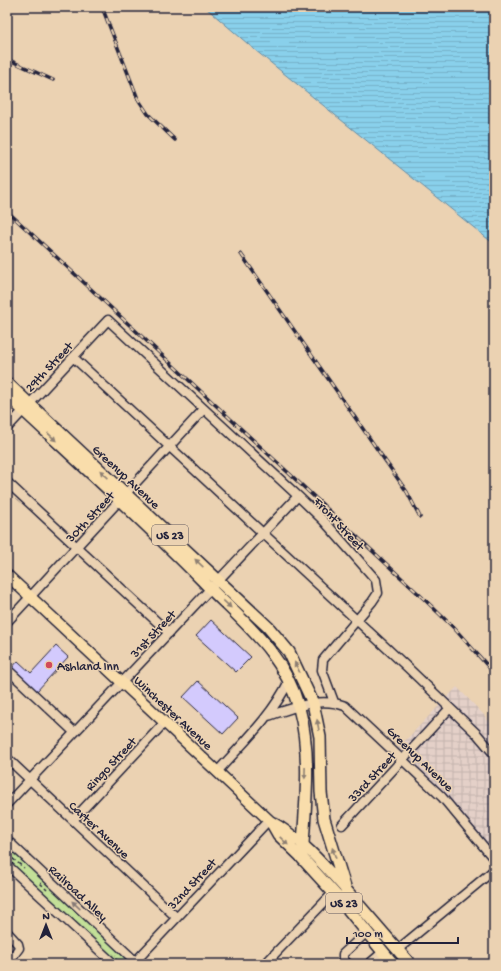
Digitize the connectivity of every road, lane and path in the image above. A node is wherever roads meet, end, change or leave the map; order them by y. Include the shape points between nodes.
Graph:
1 (108, 320) joint
2 (73, 357) junction
3 (7, 383) edge
4 (7, 395) edge
5 (26, 407) junction
6 (204, 409) junction
7 (7, 428) edge
8 (169, 447) junction
9 (7, 482) edge
10 (298, 496) junction
11 (122, 497) junction
12 (262, 534) junction
13 (76, 547) junction
14 (7, 575) edge
15 (214, 584) junction
16 (30, 596) junction
17 (356, 621) junction
18 (7, 622) edge
19 (169, 633) junction
20 (7, 669) edge
21 (289, 681) junction
22 (122, 682) junction
23 (334, 702) junction
24 (313, 703) junction
25 (299, 707) junction
26 (450, 708) junction
27 (268, 716) junction
28 (165, 722) junction
29 (74, 732) junction
30 (494, 754) edge
31 (7, 758) edge
32 (404, 759) junction
33 (217, 772) junction
34 (30, 779) junction
35 (7, 804) edge
36 (73, 820) junction
37 (269, 820) junction
38 (342, 825) dead end
39 (7, 840) edge
40 (302, 845) junction
41 (7, 854) edge
42 (302, 858) junction
43 (494, 859) edge
44 (7, 865) edge
45 (494, 870) edge
46 (28, 871) dead end
47 (40, 882) dead end
48 (346, 890) junction
49 (334, 892) junction
50 (50, 894) dead end
51 (176, 917) junction
52 (7, 932) edge
53 (367, 932) junction
54 (397, 950) junction
55 (383, 952) junction
56 (134, 962) edge
57 (7, 964) edge
58 (114, 964) edge
59 (264, 964) edge
60 (348, 964) edge
61 (368, 964) edge
62 (393, 964) edge
63 (410, 964) edge

1 - 2 street, 29th Street
1 - 6 street, Front Street
2 - 5 street, 29th Street
2 - 8 street
3 - 5 highway, Greenup Avenue / US 23
4 - 5 highway, Greenup Avenue / US 23
5 - 7 street, 29th Street
5 - 11 highway, Greenup Avenue / US 23
6 - 8 street, 30th Street
6 - 10 street, Front Street
8 - 11 street, 30th Street
8 - 12 street
9 - 13 street
10 - 12 street, 31st Street
10 - 17 street, Front Street via 324,521 376,580 378,593
11 - 13 street, 30th Street
11 - 15 highway, Greenup Avenue / US 23
12 - 15 street, 31st Street
12 - 17 street
13 - 16 street, 30th Street
13 - 19 street
14 - 16 main road, Winchester Avenue
15 - 19 street, 31st Street
15 -> 21 highway, Greenup Avenue / US 23 via 264,641
24 -> 15 highway, Greenup Avenue / US 23 via 298,668 280,640
16 - 18 street, 30th Street
16 - 22 main road, Winchester Avenue
17 - 23 street via 323,660 322,670
17 - 26 street
19 - 22 street, 31st Street
20 - 29 street
21 - 25 highway, Greenup Avenue / US 23
21 - 27 street
22 - 28 main road, Winchester Avenue
22 - 29 street, 31st Street
23 - 24 street
23 - 32 street, Greenup Avenue via 345,706
24 - 25 street
48 -> 24 highway, US 23 via 324,819 320,737
25 - 27 street
25 -> 40 highway, US 23 via 306,760
26 - 30 street
26 - 32 street, 33rd Street
27 - 33 street
28 - 33 main road, Winchester Avenue
28 - 36 street, Ringo Street
29 - 34 street, 31st Street
31 - 34 street, Carter Avenue
32 - 38 street, 33rd Street
32 - 43 street, Greenup Avenue via 442,796
33 - 37 main road, Winchester Avenue
34 - 35 street, 31st Street
34 - 36 street, Carter Avenue
36 - 51 street, Carter Avenue
37 - 40 main road, Winchester Avenue
37 -> 42 main road, Winchester Avenue via 278,835
37 - 51 street, 32nd Street
56 -> 39 street, Railroad Alley
40 - 42 highway, US 23
40 - 48 main road, Winchester Avenue
41 - 46 path
42 - 49 highway, Winchester Avenue / US 23
44 - 58 street
45 - 54 street
47 - 50 path
48 - 54 highway, Winchester Avenue / US 23
49 - 53 highway, Winchester Avenue / US 23
49 - 59 street
51 - 56 street, 32nd Street
52 - 57 street via 19,948
53 - 55 highway, Winchester Avenue / US 23
53 - 60 street via 343,954 343,959
54 - 63 highway, Winchester Avenue / US 23
55 - 61 street
55 - 62 highway, Winchester Avenue / US 23

